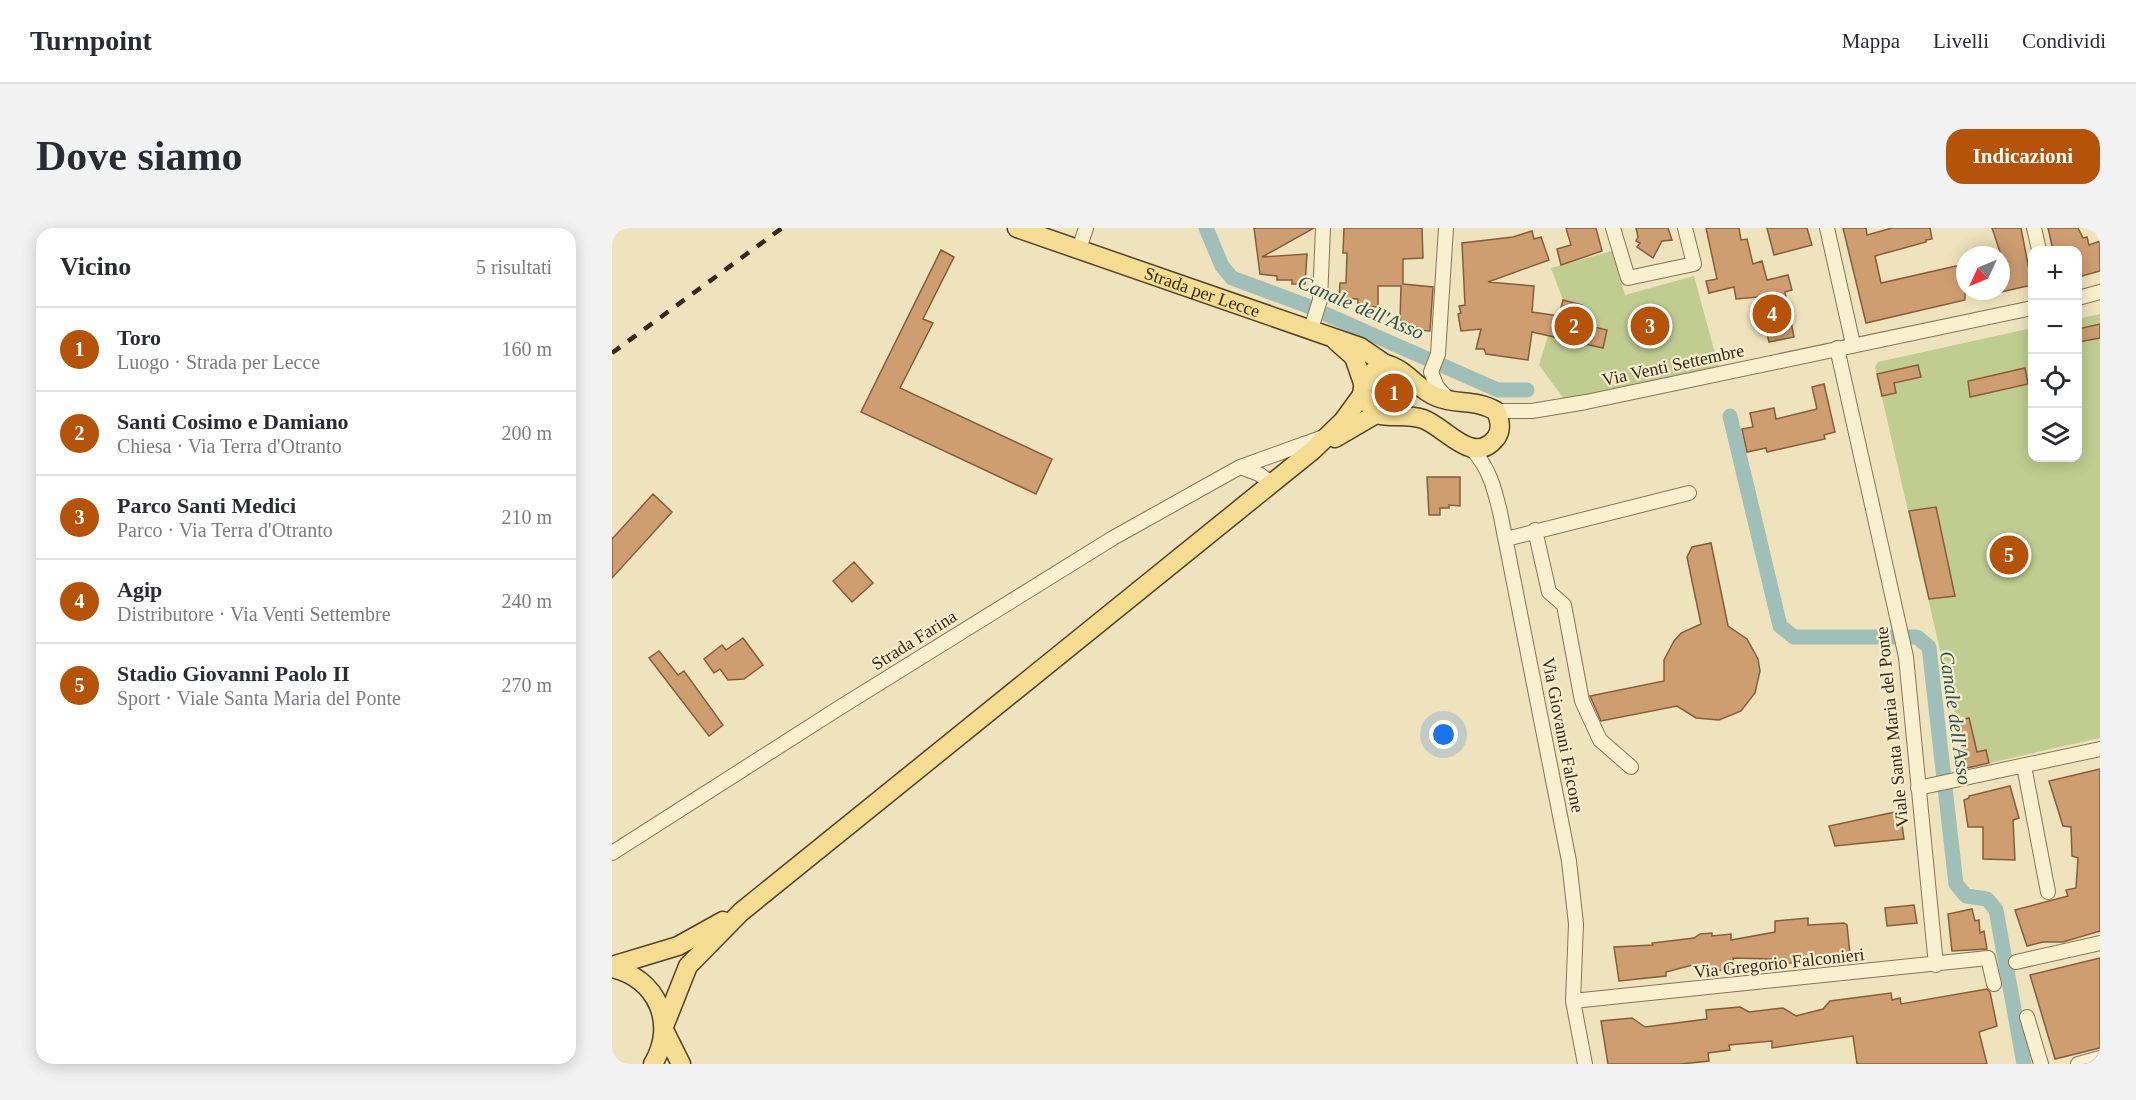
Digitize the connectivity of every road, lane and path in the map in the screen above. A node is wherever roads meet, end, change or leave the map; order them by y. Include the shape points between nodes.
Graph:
1 (1017, 228) edge
2 (1086, 228) edge
3 (1323, 228) edge
4 (1447, 228) edge
5 (1613, 228) edge
6 (1685, 228) edge
7 (1827, 228) edge
8 (2034, 228) edge
9 (2038, 246) edge
10 (1079, 249) junction
11 (2100, 292) edge
12 (2082, 297) edge
13 (2028, 309) edge
14 (1312, 324) junction
15 (1335, 339) junction
16 (1853, 344) junction
17 (1838, 348) junction
18 (1385, 364) junction
19 (1362, 389) junction
20 (1449, 400) junction
21 (1496, 411) junction
22 (1532, 411) junction
23 (1376, 414) junction
24 (1497, 434) junction
25 (1329, 435) junction
26 (1472, 449) junction
27 (1313, 450) junction
28 (1240, 467) junction
29 (1492, 478) junction
30 (1270, 483) junction
31 (1689, 493) dead end
32 (1535, 530) junction
33 (1506, 539) junction
34 (2100, 749) edge
35 (2024, 766) junction
36 (1630, 767) dead end
37 (1924, 787) junction
38 (612, 853) edge
39 (2048, 892) dead end
40 (741, 912) junction
41 (2100, 943) edge
42 (2016, 962) dead end
43 (1936, 965) junction
44 (612, 967) edge
45 (1994, 984) dead end
46 (1574, 1001) junction
47 (2028, 1017) dead end
48 (665, 1028) junction
49 (2100, 1058) edge
50 (654, 1064) edge
51 (681, 1064) edge
52 (1585, 1064) edge
53 (2041, 1064) edge
54 (2078, 1064) edge

1 - 10 main road, Strada per Lecce
2 - 10 street
3 - 14 street via 1320,300
4 - 20 street via 1438,354 1431,372 1437,387
5 - 6 street via 1628,278 1694,264
7 - 16 street
8 - 9 street
10 - 14 main road, Strada per Lecce
11 - 12 street
13 - 16 street, Via Venti Settembre
14 - 15 main road, Strada per Lecce
15 - 18 main road, Strada per Lecce via 1360,347
15 - 19 main road via 1354,357
16 - 17 street, Via Venti Settembre
17 - 22 street, Via Venti Settembre
17 - 37 street, Viale Santa Maria del Ponte via 1906,657
18 - 19 main road via 1371,372
18 - 20 main road, Strada per Lecce via 1397,367 1424,389
19 - 23 main road
19 - 25 main road via 1343,422
20 - 21 main road via 1483,403
21 - 22 street, Via Venti Settembre
21 - 24 main road
22 - 24 street, Via Venti Settembre
23 - 26 main road via 1421,418
23 - 27 main road
24 - 26 main road via 1482,448
24 - 29 street, Via Giovanni Falcone
25 - 27 main road
25 - 28 street, Strada Farina
26 - 29 street, Via Giovanni Falcone
27 - 30 main road
28 - 30 street
28 - 38 street, Strada Farina via 1113,538
29 - 33 street, Via Giovanni Falcone
30 - 40 main road
31 - 32 street
32 - 33 street
32 - 36 street via 1549,592 1564,605 1582,701 1600,740
33 - 46 street, Via Giovanni Falcone via 1569,861 1576,924
34 - 35 street
35 - 37 street
35 - 39 street
37 - 43 street, Viale Santa Maria del Ponte
40 - 44 main road via 678,946
40 - 48 main road via 688,966
41 - 42 street
43 - 45 street, Via Gregorio Falconieri via 1988,958
43 - 46 street, Via Gregorio Falconieri
44 - 48 main road via 640,979 652,992 661,1007
46 - 52 street, Via Giovanni Falcone
47 - 53 street
48 - 50 main road via 661,1052
48 - 51 main road
49 - 54 street

